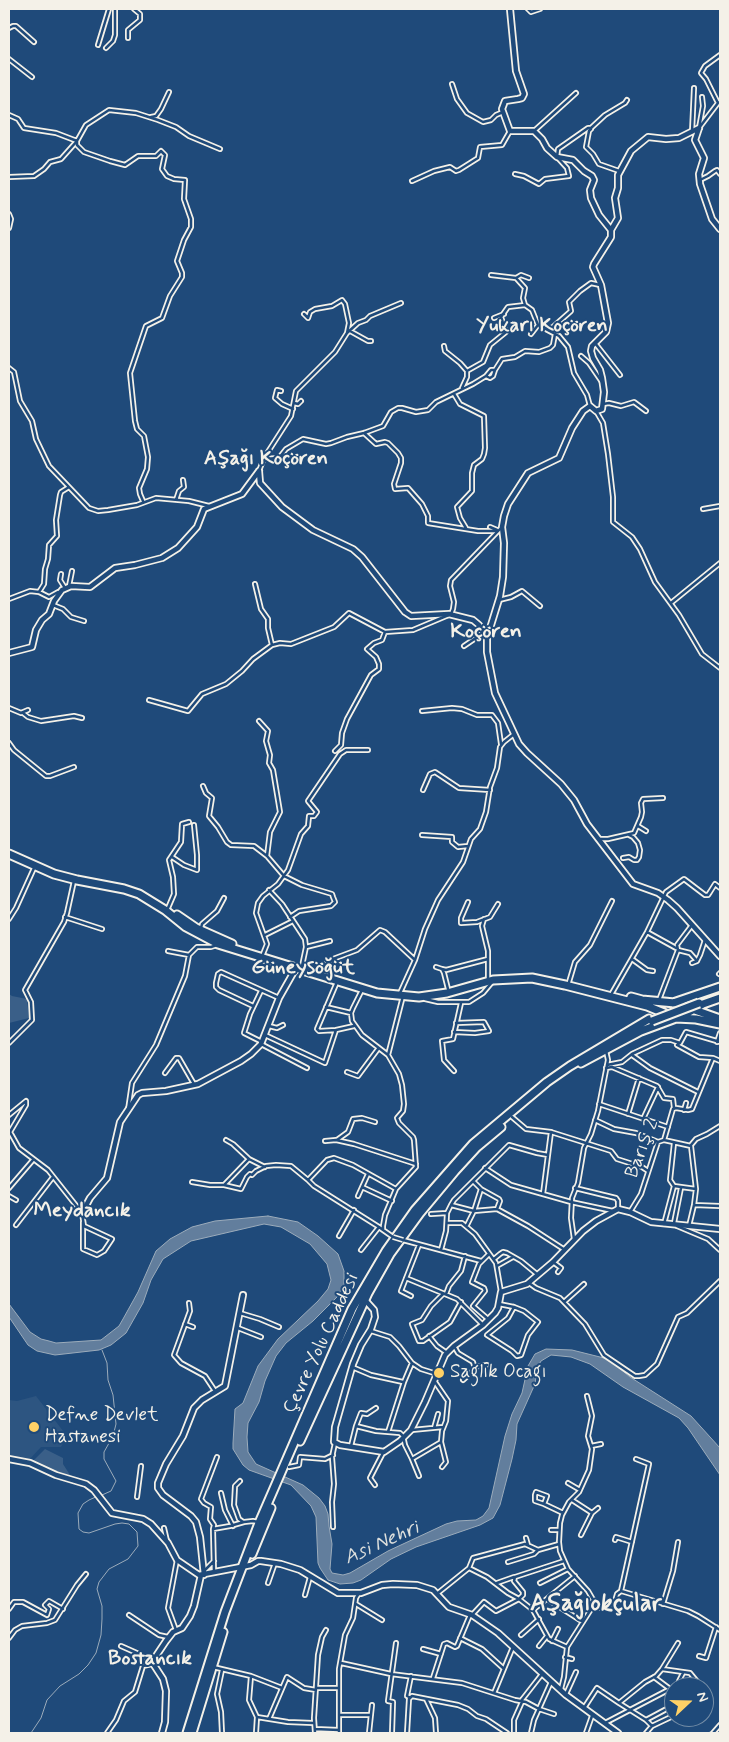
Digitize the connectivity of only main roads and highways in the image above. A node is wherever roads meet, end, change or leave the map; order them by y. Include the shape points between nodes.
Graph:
1 (9, 850) edge
2 (9, 854) edge
3 (299, 967) junction
4 (490, 979) junction
5 (720, 989) edge
6 (402, 994) junction
7 (720, 996) edge
8 (696, 1002) junction
9 (675, 1003) junction
10 (641, 1005) junction
11 (684, 1006) junction
12 (693, 1010) junction
13 (665, 1013) junction
14 (684, 1015) junction
15 (676, 1018) junction
16 (696, 1019) junction
17 (720, 1019) edge
18 (648, 1020) junction
19 (720, 1024) edge
20 (580, 1062) junction
21 (444, 1176) junction
22 (440, 1188) junction
23 (365, 1300) junction
24 (352, 1309) junction
25 (286, 1470) junction
26 (272, 1500) junction
27 (245, 1565) junction
28 (186, 1733) edge
29 (192, 1733) edge

1 - 3 highway via 65,873 136,889 200,930
2 - 3 highway via 54,874 139,894 186,927 218,944
3 - 6 highway
3 - 6 highway via 377,993
4 - 6 highway via 427,993
4 - 6 highway via 446,993 419,997
4 - 9 highway via 528,975 642,1000
4 - 10 highway via 548,981
5 - 8 highway, Çevre Yolu Caddesi
5 - 9 highway
7 - 8 highway, Çevre Yolu Caddesi
7 - 12 highway
8 - 18 highway, Çevre Yolu Caddesi, bridge
9 - 11 highway
9 - 13 highway
10 - 13 highway
10 - 18 highway via 647,1011
11 - 12 highway
11 - 14 highway
12 - 14 highway
12 - 17 highway
13 - 15 highway
13 - 16 highway
13 - 18 highway
13 - 20 highway via 641,1031
14 - 15 highway
15 - 16 highway
16 - 19 highway
18 - 20 highway, Çevre Yolu Caddesi
20 - 21 highway, Çevre Yolu Caddesi via 547,1082 473,1144
20 - 22 highway, Çevre Yolu Caddesi via 478,1147
21 - 24 highway, Çevre Yolu Caddesi via 386,1251
21 - 24 highway via 423,1196 393,1236
22 - 23 highway
22 - 23 highway, Çevre Yolu Caddesi via 390,1254
23 - 25 highway, Çevre Yolu Caddesi
24 - 25 highway, Çevre Yolu Caddesi
25 - 26 highway, Çevre Yolu Caddesi
26 - 27 highway, Çevre Yolu Caddesi
26 - 27 highway, Çevre Yolu Caddesi
27 - 28 highway, Çevre Yolu Caddesi via 225,1612
27 - 29 highway, Çevre Yolu Caddesi

